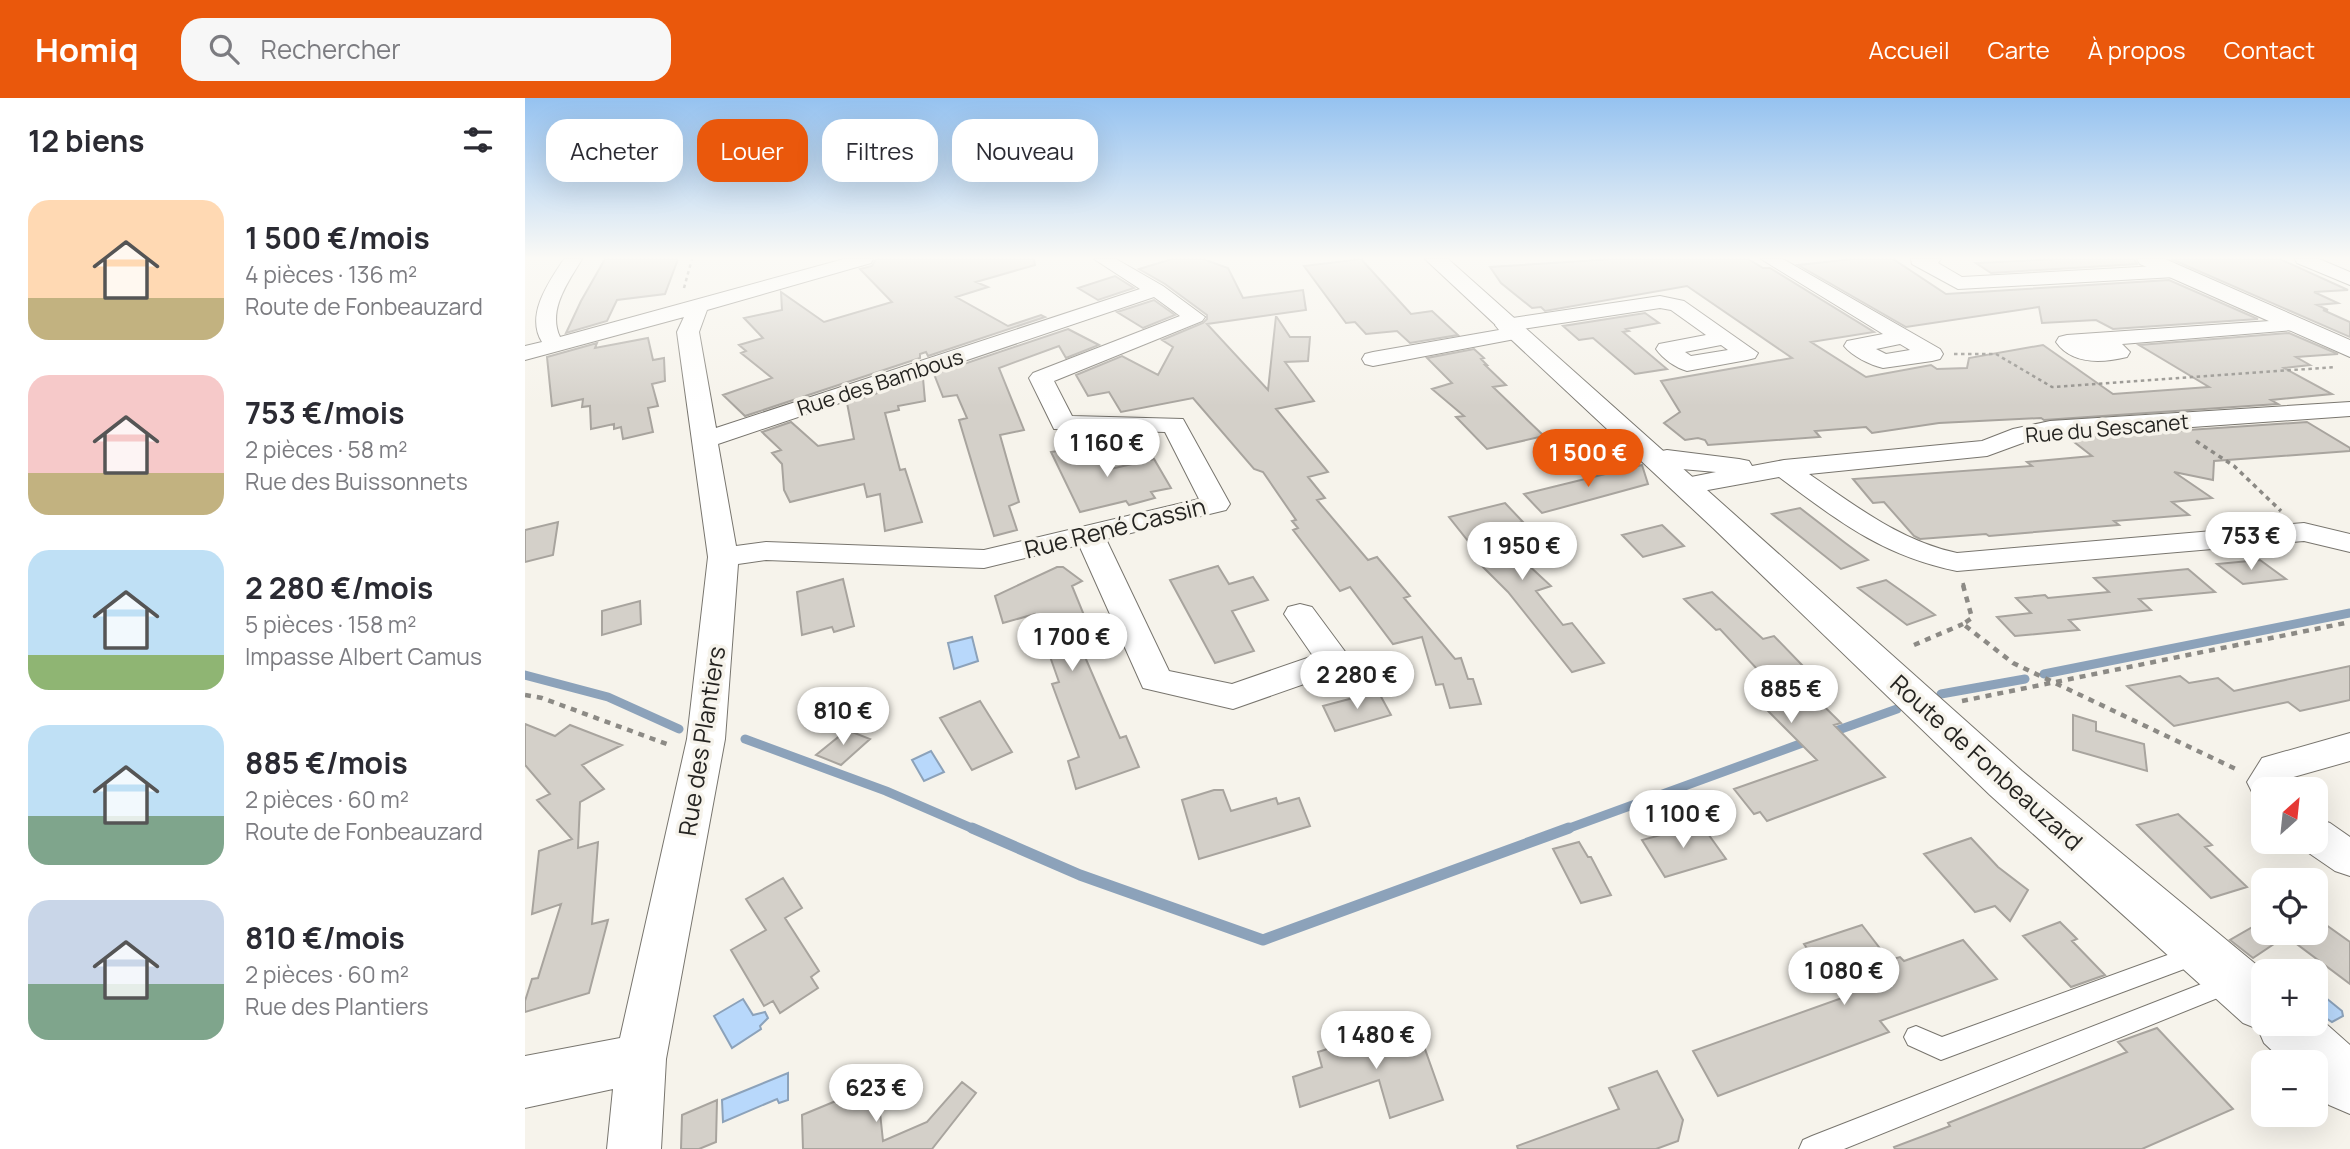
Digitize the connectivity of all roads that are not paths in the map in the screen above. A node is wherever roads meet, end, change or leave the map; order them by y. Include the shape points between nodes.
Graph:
1 (547, 308) edge
2 (725, 308) edge
3 (1102, 308) edge
4 (1182, 308) edge
5 (1488, 308) edge
6 (1626, 308) edge
7 (1683, 308) edge
8 (1854, 308) edge
9 (2259, 308) edge
10 (691, 320) junction
11 (2298, 325) junction
12 (1510, 329) junction
13 (1903, 337) junction
14 (1724, 338) dead end
15 (2100, 340) dead end
16 (555, 345) junction
17 (525, 353) edge
18 (2343, 358) edge
19 (1373, 359) dead end
20 (2350, 409) edge
21 (704, 440) junction
22 (1656, 460) junction
23 (1784, 468) junction
24 (1686, 486) junction
25 (1090, 535) junction
26 (2350, 543) edge
27 (723, 557) junction
28 (1300, 614) dead end
29 (2350, 747) edge
30 (2272, 777) edge
31 (2328, 844) edge
32 (2350, 859) edge
33 (2204, 952) junction
34 (2249, 993) edge
35 (2297, 1036) edge
36 (1916, 1037) dead end
37 (641, 1059) junction
38 (525, 1082) edge
39 (2350, 1084) edge
40 (634, 1149) edge
41 (1812, 1149) edge

1 - 16 street via 546,335
2 - 10 street
3 - 21 street, Rue des Bambous
4 - 25 street, Rue René Cassin via 1195,317 1041,378 1063,424 1174,424 1216,504
5 - 12 street, Route de Fonbeauzard
6 - 12 street
7 - 14 street
8 - 13 street
9 - 11 street
10 - 16 street via 651,320
10 - 21 street, Rue des Plantiers
11 - 15 street
11 - 18 street
12 - 19 street
12 - 22 street, Route de Fonbeauzard
13 - 13 street via 1932,354 1884,361 1855,346
16 - 17 street
20 - 23 street, Rue du Sescanet via 2050,429 1987,448
21 - 27 street, Rue des Plantiers
22 - 23 street, Rue du Sescanet
22 - 24 street, Route de Fonbeauzard
23 - 24 street, Rue du Sescanet
23 - 26 street via 1879,537 1930,558 1957,562 2304,532
24 - 33 street, Route de Fonbeauzard via 2006,783
25 - 27 street, Rue René Cassin via 984,559 766,551
25 - 28 street via 1156,680 1233,697 1335,661
27 - 37 street, Rue des Plantiers via 706,739
29 - 30 street via 2276,768
31 - 32 street
33 - 34 street, Route de Fonbeauzard
33 - 36 lane via 1941,1049
34 - 41 lane
35 - 39 street
37 - 38 street
37 - 40 street, Rue des Plantiers

